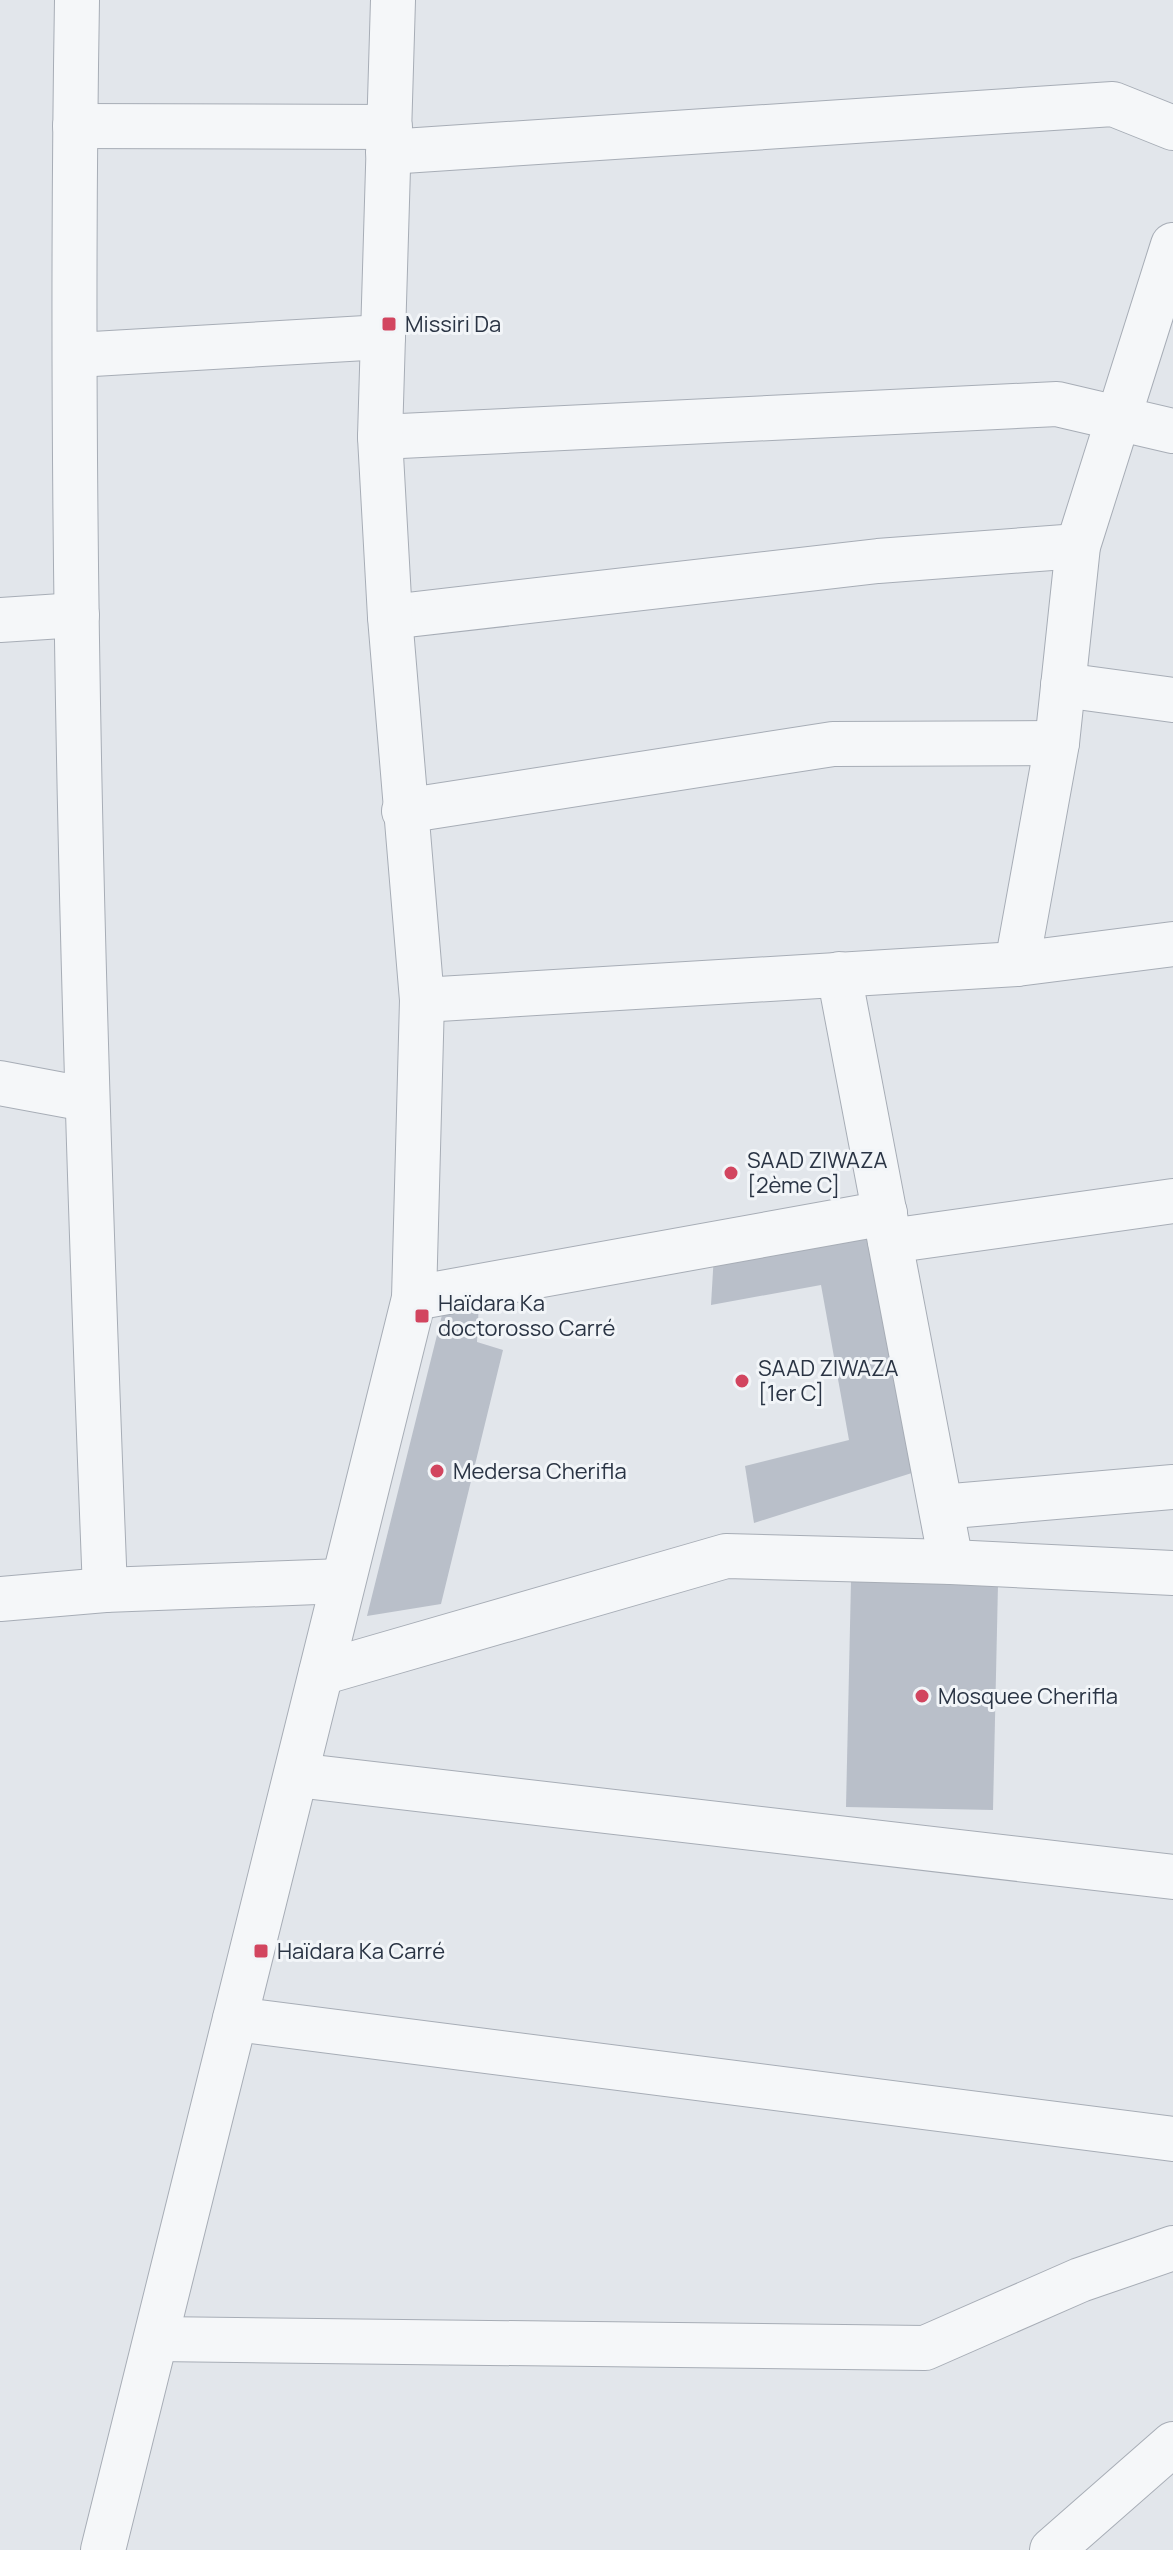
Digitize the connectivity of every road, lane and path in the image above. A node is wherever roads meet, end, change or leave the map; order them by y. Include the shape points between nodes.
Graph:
1 (77, 0) edge
2 (393, 0) edge
3 (75, 126) junction
4 (1173, 128) edge
5 (389, 139) junction
6 (1173, 245) edge
7 (383, 337) junction
8 (76, 355) junction
9 (1118, 419) junction
10 (1173, 431) edge
11 (380, 437) junction
12 (1078, 546) junction
13 (77, 615) junction
14 (390, 617) junction
15 (0, 620) edge
16 (1063, 685) junction
17 (1173, 700) edge
18 (1057, 743) junction
19 (404, 811) junction
20 (1173, 944) edge
21 (1017, 964) junction
22 (839, 974) junction
23 (422, 1000) junction
24 (0, 1083) edge
25 (85, 1099) junction
26 (1173, 1201) edge
27 (887, 1227) junction
28 (414, 1298) junction
29 (1173, 1487) edge
30 (941, 1507) junction
31 (951, 1562) junction
32 (1173, 1573) edge
33 (343, 1581) junction
34 (105, 1590) junction
35 (0, 1599) edge
36 (321, 1673) junction
37 (296, 1775) junction
38 (1173, 1877) edge
39 (235, 2019) junction
40 (1173, 2139) edge
41 (1173, 2248) edge
42 (156, 2339) junction
43 (1173, 2444) edge
44 (103, 2550) edge
45 (1052, 2550) edge

1 - 3 street
2 - 5 street
3 - 5 street
3 - 8 street
4 - 5 street via 1113,104
5 - 7 street
6 - 9 street
7 - 8 street
7 - 11 street
8 - 13 street
9 - 10 street
9 - 11 street via 1057,404
9 - 12 street
11 - 14 street
12 - 14 street via 878,561
12 - 16 street
13 - 15 street
13 - 25 street
14 - 19 street
16 - 17 street
16 - 18 street
18 - 19 street via 833,744
18 - 21 street
19 - 23 street
20 - 21 street
21 - 22 street
22 - 23 street
22 - 27 street
23 - 28 street
24 - 25 street
25 - 34 street
26 - 27 street
27 - 28 street
27 - 30 street
28 - 33 street
29 - 30 street
30 - 31 street
31 - 32 street
31 - 36 street via 726,1556
33 - 34 street
33 - 36 street
34 - 35 street
36 - 37 street
37 - 38 street
37 - 39 street
39 - 40 street
39 - 42 street
41 - 42 street via 1080,2280 925,2348
42 - 44 street
43 - 45 street

